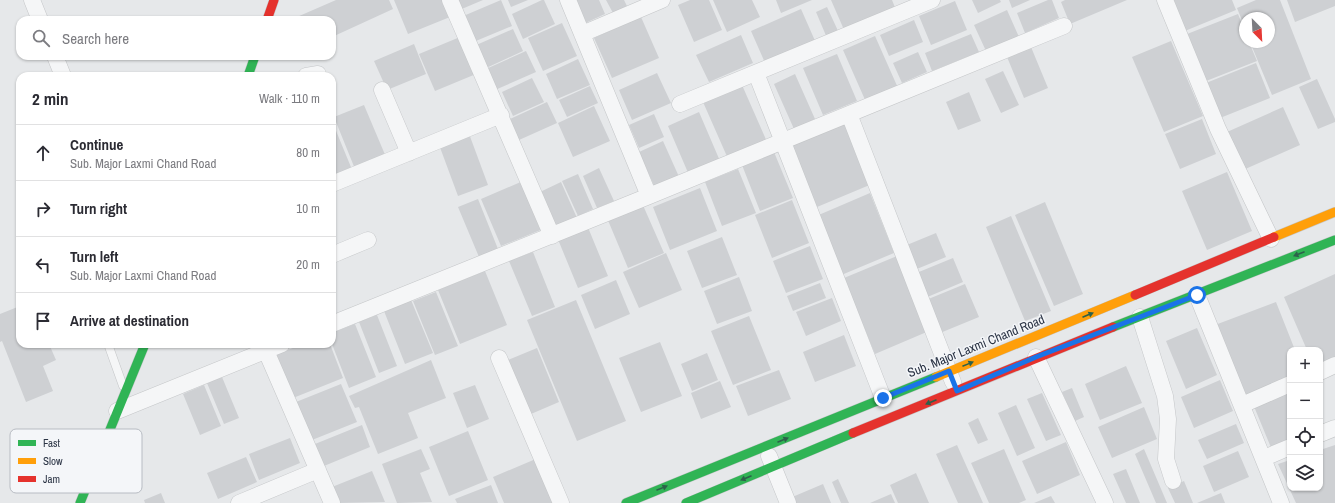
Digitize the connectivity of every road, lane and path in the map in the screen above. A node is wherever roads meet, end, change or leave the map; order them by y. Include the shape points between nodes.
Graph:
1 (32, 0) edge
2 (274, 0) edge
3 (450, 0) edge
4 (568, 0) edge
5 (662, 0) edge
6 (932, 0) edge
7 (1165, 0) edge
8 (38, 16) edge
9 (268, 16) edge
10 (1064, 26) dead end
11 (582, 34) junction
12 (57, 60) edge
13 (254, 60) edge
14 (61, 72) edge
15 (249, 72) edge
16 (756, 73) junction
17 (382, 90) dead end
18 (680, 104) dead end
19 (850, 114) junction
20 (501, 115) junction
21 (783, 142) junction
22 (408, 153) junction
23 (336, 182) edge
24 (649, 196) junction
25 (1335, 212) edge
26 (552, 236) junction
27 (1271, 239) junction
28 (368, 240) dead end
29 (1335, 240) edge
30 (336, 253) edge
31 (1197, 295) junction
32 (1140, 317) junction
33 (336, 322) edge
34 (109, 348) edge
35 (142, 348) edge
36 (263, 348) edge
37 (265, 348) edge
38 (1036, 357) junction
39 (499, 358) dead end
40 (1335, 365) edge
41 (949, 371) junction
42 (1323, 371) edge
43 (1287, 385) edge
44 (957, 391) junction
45 (125, 392) junction
46 (883, 398) junction
47 (1242, 405) junction
48 (117, 411) junction
49 (1335, 428) edge
50 (110, 429) edge
51 (1323, 433) edge
52 (765, 447) junction
53 (1287, 448) edge
54 (1264, 458) junction
55 (773, 466) junction
56 (318, 470) junction
57 (1173, 481) dead end
58 (84, 493) edge
59 (1280, 502) edge
60 (80, 503) edge
61 (239, 503) edge
62 (332, 503) edge
63 (561, 503) edge
64 (626, 503) edge
65 (686, 503) edge
66 (788, 503) edge
67 (1105, 503) edge

1 - 8 street
2 - 9 main road
3 - 20 street
4 - 11 street
5 - 11 street
6 - 16 street
7 - 27 street via 1218,129
10 - 19 street
11 - 24 street
12 - 14 street
13 - 15 main road
16 - 18 street
16 - 21 street
17 - 22 street
19 - 21 street
19 - 41 street
20 - 22 street
20 - 26 street
21 - 24 street
21 - 46 street
22 - 23 street
24 - 26 street
25 - 27 main road, Sub. Major Laxmi Chand Road
26 - 33 street
41 -> 27 main road, Sub. Major Laxmi Chand Road
28 - 30 street
29 -> 31 main road
31 - 32 main road
31 - 47 street
32 - 38 main road
32 - 57 street via 1165,396 1168,419 1166,459
34 - 45 lane
35 - 45 main road
36 - 48 street
37 - 56 street
38 - 44 main road
38 - 67 street
39 - 63 street
40 - 42 street
41 - 44 street
41 - 46 main road, Sub. Major Laxmi Chand Road
43 - 47 street
44 -> 55 main road
45 - 48 main road
52 -> 46 main road, Sub. Major Laxmi Chand Road
47 - 54 street
48 - 50 main road
49 - 51 street
52 - 55 street
64 -> 52 main road, Sub. Major Laxmi Chand Road
53 - 54 street
54 - 59 street
55 -> 65 main road
55 - 66 street
56 - 61 street
56 - 62 street
58 - 60 main road

